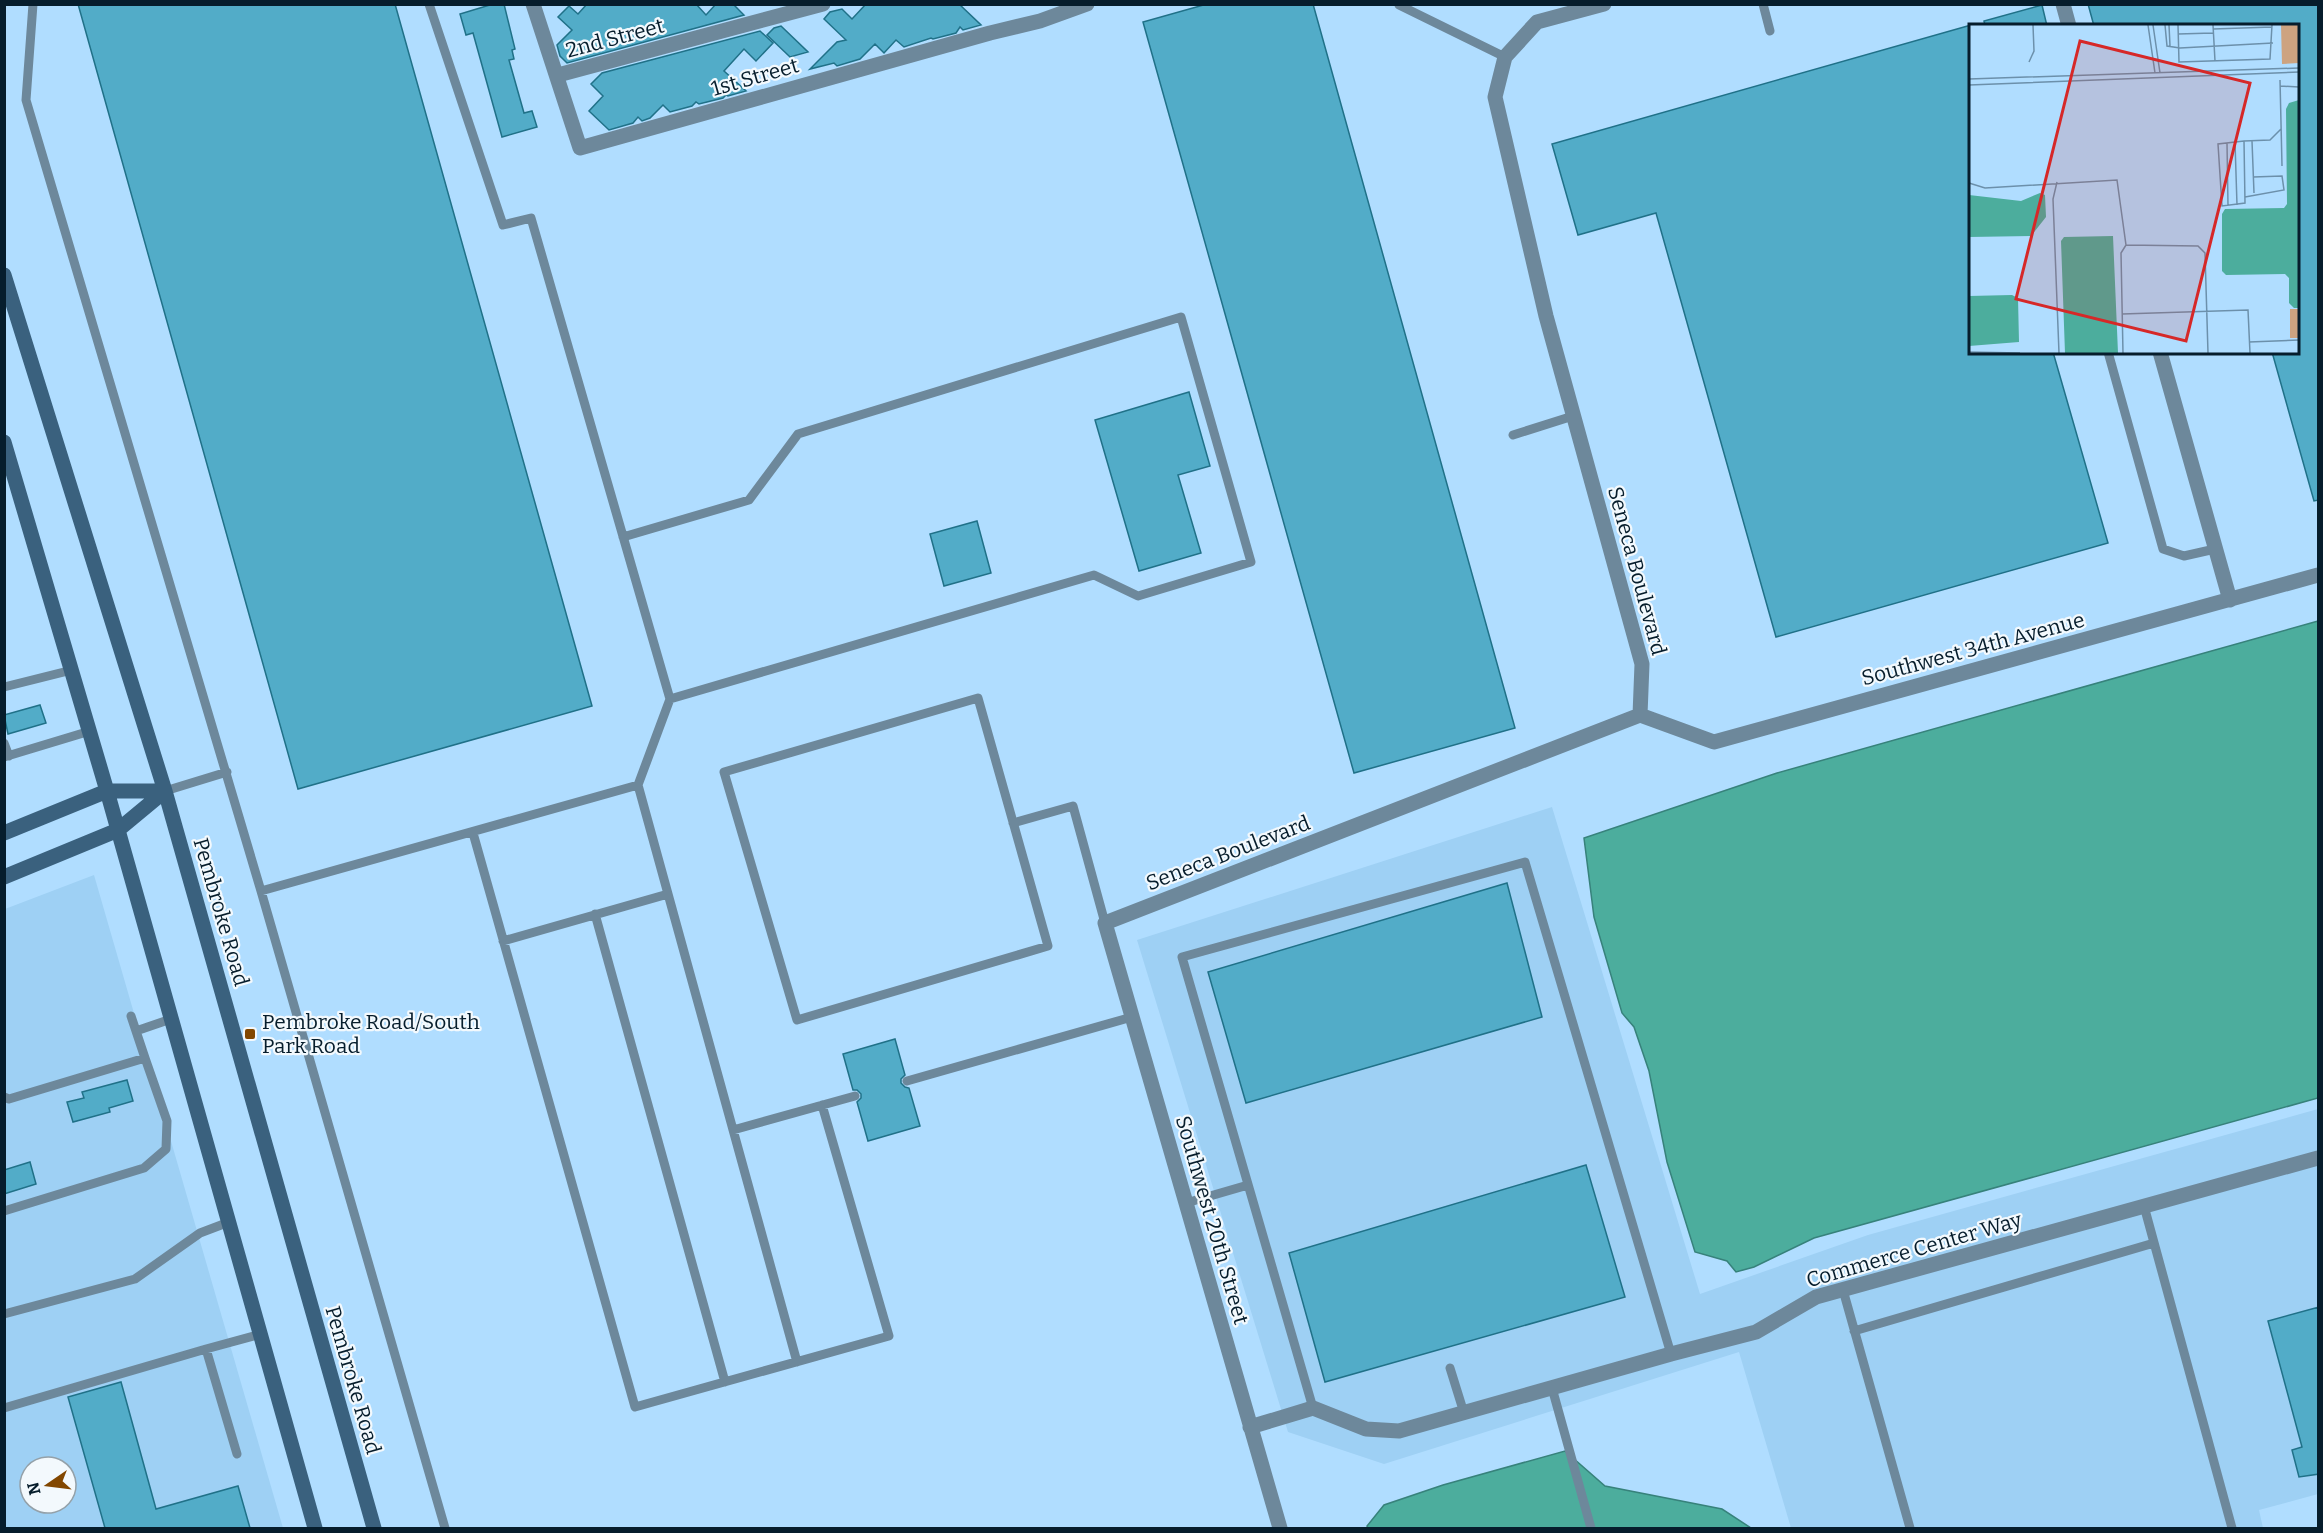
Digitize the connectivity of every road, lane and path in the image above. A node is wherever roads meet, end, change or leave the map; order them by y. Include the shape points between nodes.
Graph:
1 (33, 4) edge
2 (429, 4) edge
3 (532, 4) edge
4 (823, 4) edge
5 (1087, 4) edge
6 (1604, 4) edge
7 (1763, 4) edge
8 (2063, 4) edge
9 (1399, 5) edge
10 (2068, 24) edge
11 (1770, 31) dead end
12 (1505, 57) junction
13 (558, 75) junction
14 (4, 275) edge
15 (2109, 354) edge
16 (2161, 354) edge
17 (1573, 416) junction
18 (1514, 435) dead end
19 (4, 442) edge
20 (622, 537) junction
21 (2216, 549) junction
22 (2319, 575) edge
23 (2230, 600) junction
24 (72, 670) junction
25 (4, 687) edge
26 (670, 699) junction
27 (1640, 715) junction
28 (90, 731) junction
29 (4, 743) edge
30 (7, 756) edge
31 (227, 772) junction
32 (638, 784) junction
33 (107, 790) junction
34 (165, 791) junction
35 (1013, 823) junction
36 (118, 830) junction
37 (4, 833) edge
38 (473, 833) junction
39 (4, 877) edge
40 (261, 891) junction
41 (668, 894) junction
42 (595, 914) junction
43 (1104, 923) junction
44 (503, 940) junction
45 (130, 1016) dead end
46 (1132, 1017) junction
47 (171, 1019) junction
48 (136, 1030) junction
49 (145, 1058) junction
50 (907, 1081) dead end
51 (855, 1096) dead end
52 (4, 1097) edge
53 (822, 1105) junction
54 (733, 1130) junction
55 (2319, 1158) edge
56 (1248, 1185) junction
57 (1186, 1203) junction
58 (2144, 1206) junction
59 (4, 1211) edge
60 (229, 1222) junction
61 (2154, 1243) junction
62 (1843, 1290) junction
63 (4, 1314) edge
64 (1854, 1331) junction
65 (261, 1334) junction
66 (206, 1349) junction
67 (1671, 1354) junction
68 (797, 1362) junction
69 (1450, 1368) dead end
70 (726, 1382) junction
71 (1552, 1388) junction
72 (4, 1408) edge
73 (1313, 1408) junction
74 (1464, 1413) junction
75 (1250, 1427) junction
76 (237, 1454) dead end
77 (315, 1528) edge
78 (374, 1528) edge
79 (446, 1528) edge
80 (1280, 1528) edge
81 (1591, 1528) edge
82 (1910, 1528) edge
83 (2232, 1528) edge

1 - 31 lane via 26,100
2 - 20 lane via 503,225 531,219
3 - 13 street, 1st Street
4 - 13 street, 2nd Street
5 - 13 street, 1st Street via 1040,21 580,148
6 - 12 street via 1537,22
7 - 11 lane
8 - 10 street
9 - 12 lane
12 - 17 street, Seneca Boulevard via 1494,98
14 - 34 main road, Pembroke Road
15 - 21 lane via 2163,549 2184,556
16 - 21 street
17 - 18 lane
17 - 27 street, Seneca Boulevard via 1642,664
19 - 24 main road
20 - 26 lane
20 - 26 lane via 749,500 798,434 1180,317 1251,562 1138,596 1094,575
21 - 23 street
22 - 23 street, Southwest 34th Avenue
23 - 27 street, Southwest 34th Avenue via 1714,742
24 - 25 lane
24 - 28 main road
26 - 32 lane
27 - 43 street, Seneca Boulevard
28 - 30 lane
28 - 33 main road
29 - 30 lane
31 - 34 lane
31 - 40 lane
32 - 38 lane
32 - 41 lane
33 - 34 main road
33 - 36 main road
33 - 37 main road
34 - 36 main road
34 - 78 main road, Pembroke Road
35 - 35 lane via 978,698 724,772 797,1020 1048,946
35 - 43 lane via 1073,806
36 - 39 main road
36 - 47 main road
38 - 40 lane
38 - 44 lane
40 - 79 lane
41 - 42 lane
41 - 54 lane
42 - 44 lane
42 - 70 lane
43 - 46 street, Southwest 20th Street
44 - 70 lane via 635,1407
45 - 48 lane
46 - 50 lane
46 - 57 street, Southwest 20th Street
47 - 48 lane
47 - 60 main road
48 - 49 lane
49 - 52 lane via 9,1099
49 - 59 lane via 167,1121 166,1149 144,1168
51 - 53 lane
53 - 54 lane
53 - 68 lane via 889,1336
54 - 68 lane
55 - 58 street, Commerce Center Way
56 - 57 lane
56 - 67 lane via 1182,957 1525,862
56 - 73 lane
57 - 75 street, Southwest 20th Street
58 - 61 lane
58 - 62 street, Commerce Center Way
60 - 63 lane via 200,1233 135,1280
60 - 65 main road
61 - 64 lane
61 - 83 lane
62 - 64 lane
62 - 67 street, Commerce Center Way via 1816,1297 1756,1332
64 - 82 lane
65 - 66 lane
65 - 77 main road
66 - 72 lane
66 - 76 lane
67 - 71 street, Commerce Center Way
68 - 70 lane
69 - 74 lane
71 - 74 street, Commerce Center Way
71 - 81 lane
73 - 74 street, Commerce Center Way via 1366,1429 1399,1431
73 - 75 street
75 - 80 street, Southwest 20th Street

